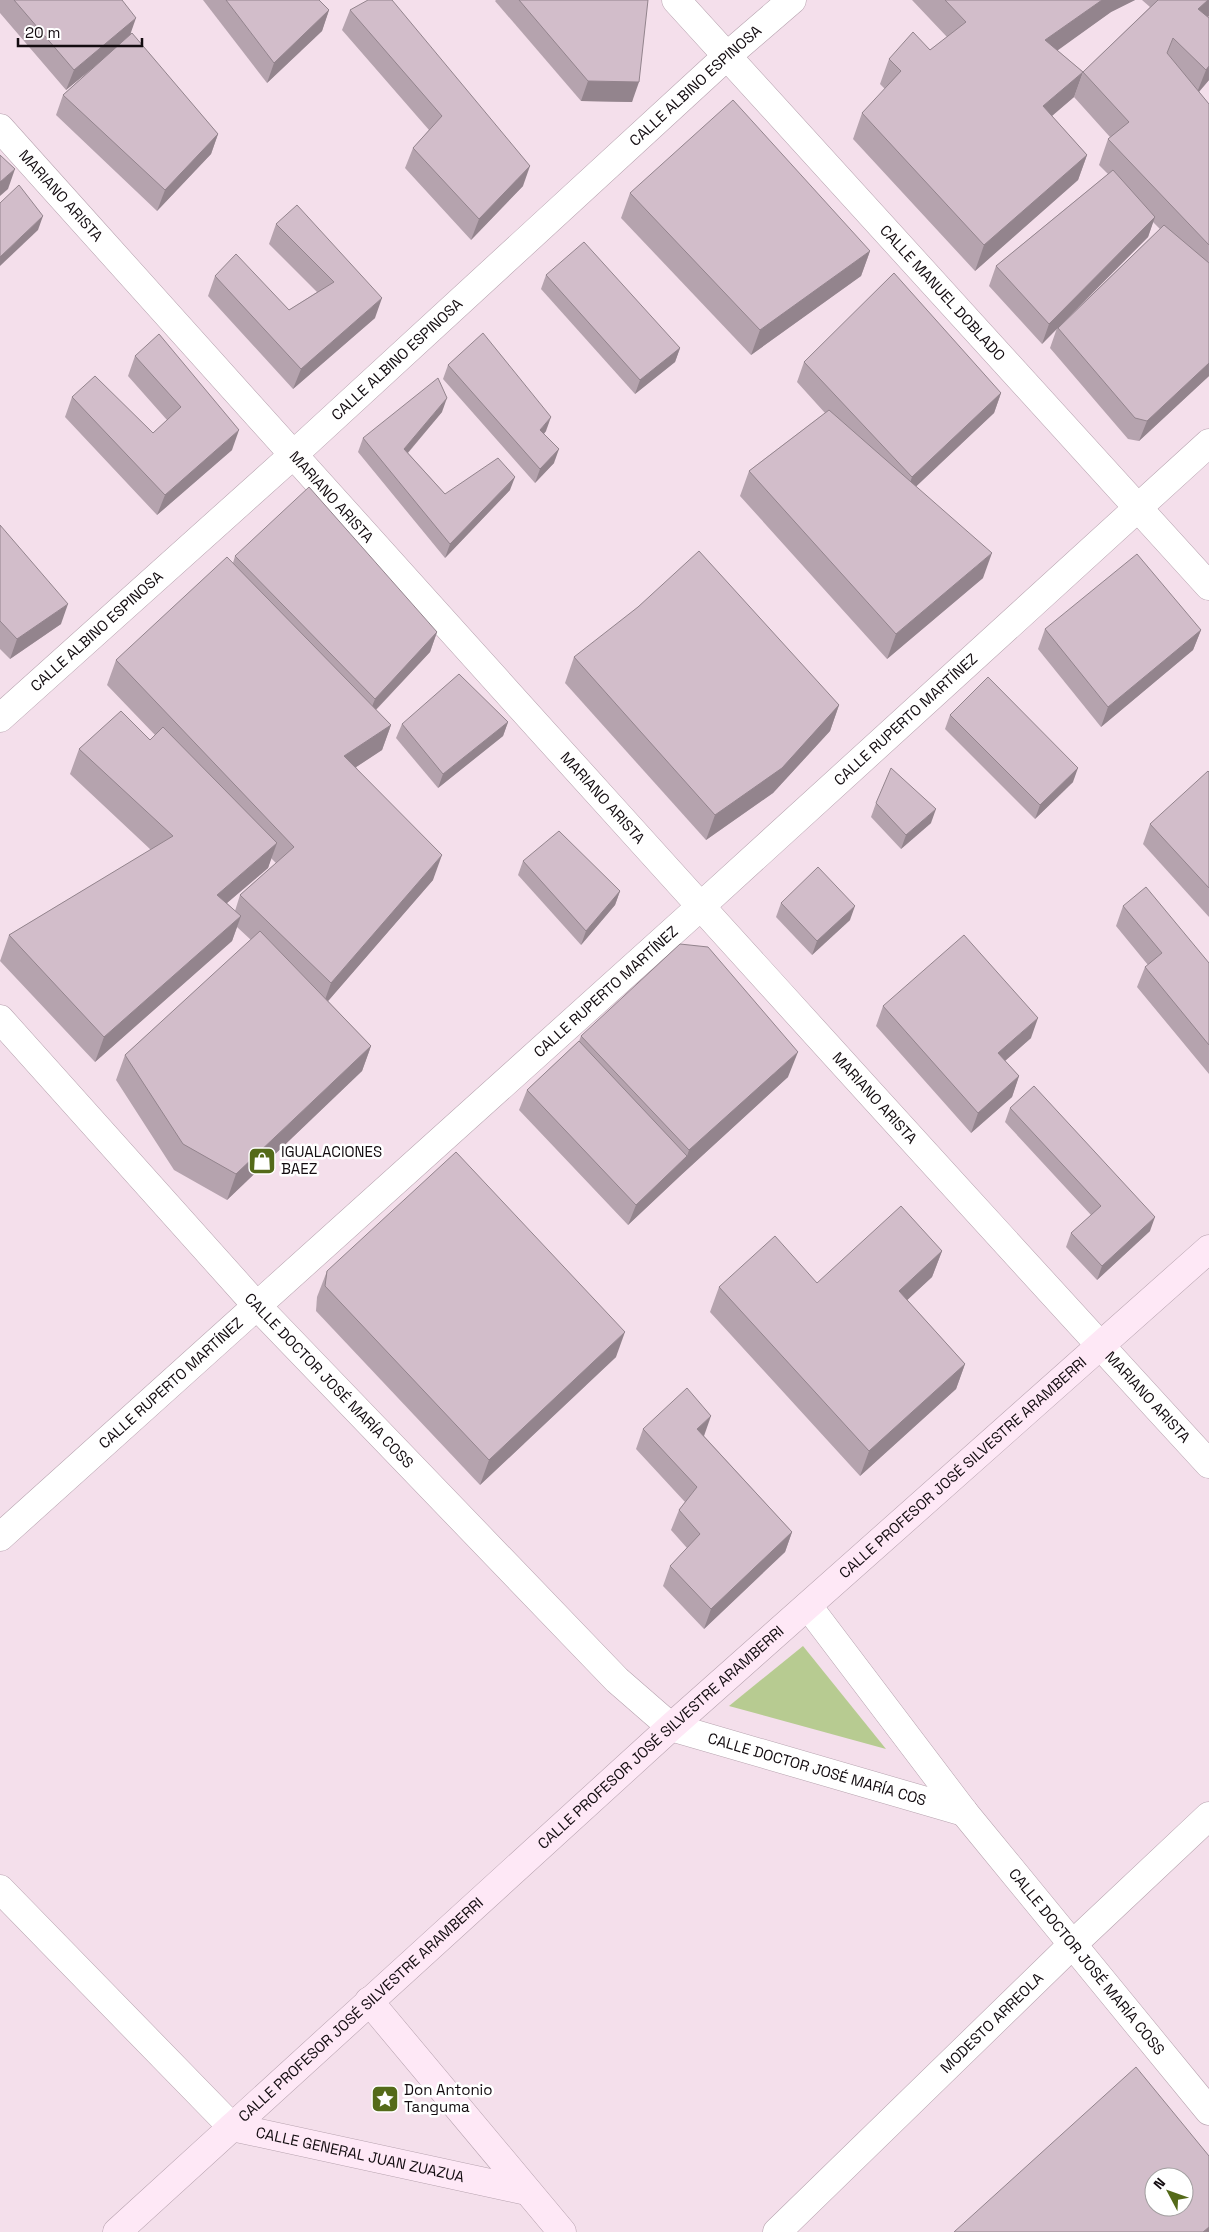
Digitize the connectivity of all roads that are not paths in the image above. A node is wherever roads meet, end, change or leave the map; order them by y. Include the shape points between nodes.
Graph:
1 (676, 0) edge
2 (792, 0) edge
3 (727, 56) junction
4 (0, 128) edge
5 (1209, 442) edge
6 (293, 455) junction
7 (1138, 508) junction
8 (1209, 586) edge
9 (0, 718) edge
10 (700, 908) junction
11 (0, 1020) edge
12 (1209, 1249) edge
13 (257, 1306) junction
14 (1100, 1347) junction
15 (1209, 1464) edge
16 (0, 1538) edge
17 (808, 1606) junction
18 (671, 1727) junction
19 (964, 1812) junction
20 (1209, 1816) edge
21 (0, 1889) edge
22 (1073, 1944) junction
23 (369, 2001) junction
24 (1209, 2111) edge
25 (232, 2127) junction
26 (528, 2191) junction
27 (117, 2232) edge
28 (562, 2232) edge
29 (777, 2232) edge

1 - 3 street, CALLE MANUEL DOBLADO
2 - 3 street, CALLE ALBINO ESPINOSA
3 - 6 street, CALLE ALBINO ESPINOSA
3 - 7 street, CALLE MANUEL DOBLADO
4 - 6 street, MARIANO ARISTA
5 - 7 street, CALLE RUPERTO MARTÍNEZ
6 - 9 street, CALLE ALBINO ESPINOSA
6 - 10 street, MARIANO ARISTA
7 - 8 street, CALLE MANUEL DOBLADO
7 - 10 street, CALLE RUPERTO MARTÍNEZ
10 - 13 street, CALLE RUPERTO MARTÍNEZ
10 - 14 street, MARIANO ARISTA
11 - 13 street, CALLE DOCTOR JOSÉ MARÍA COSS
12 - 14 main road, CALLE PROFESOR JOSÉ SILVESTRE ARAMBERRI
13 - 16 street, CALLE RUPERTO MARTÍNEZ
13 - 18 street, CALLE DOCTOR JOSÉ MARÍA COSS via 617,1680
14 - 15 street, MARIANO ARISTA
14 - 17 main road, CALLE PROFESOR JOSÉ SILVESTRE ARAMBERRI
17 - 18 main road, CALLE PROFESOR JOSÉ SILVESTRE ARAMBERRI
17 - 19 street, CALLE DOCTOR JOSÉ MARÍA COSS
18 - 19 street, CALLE DOCTOR JOSÉ MARÍA COS
18 - 23 main road, CALLE PROFESOR JOSÉ SILVESTRE ARAMBERRI
19 - 22 street, CALLE DOCTOR JOSÉ MARÍA COSS
20 - 22 street, MODESTO ARREOLA
21 - 25 street
22 - 24 street, CALLE DOCTOR JOSÉ MARÍA COSS
22 - 29 street, MODESTO ARREOLA
23 - 25 main road, CALLE PROFESOR JOSÉ SILVESTRE ARAMBERRI
23 - 26 main road
25 - 26 main road, CALLE GENERAL JUAN ZUAZUA
25 - 27 main road, CALLE PROFESOR JOSÉ SILVESTRE ARAMBERRI
26 - 28 main road

